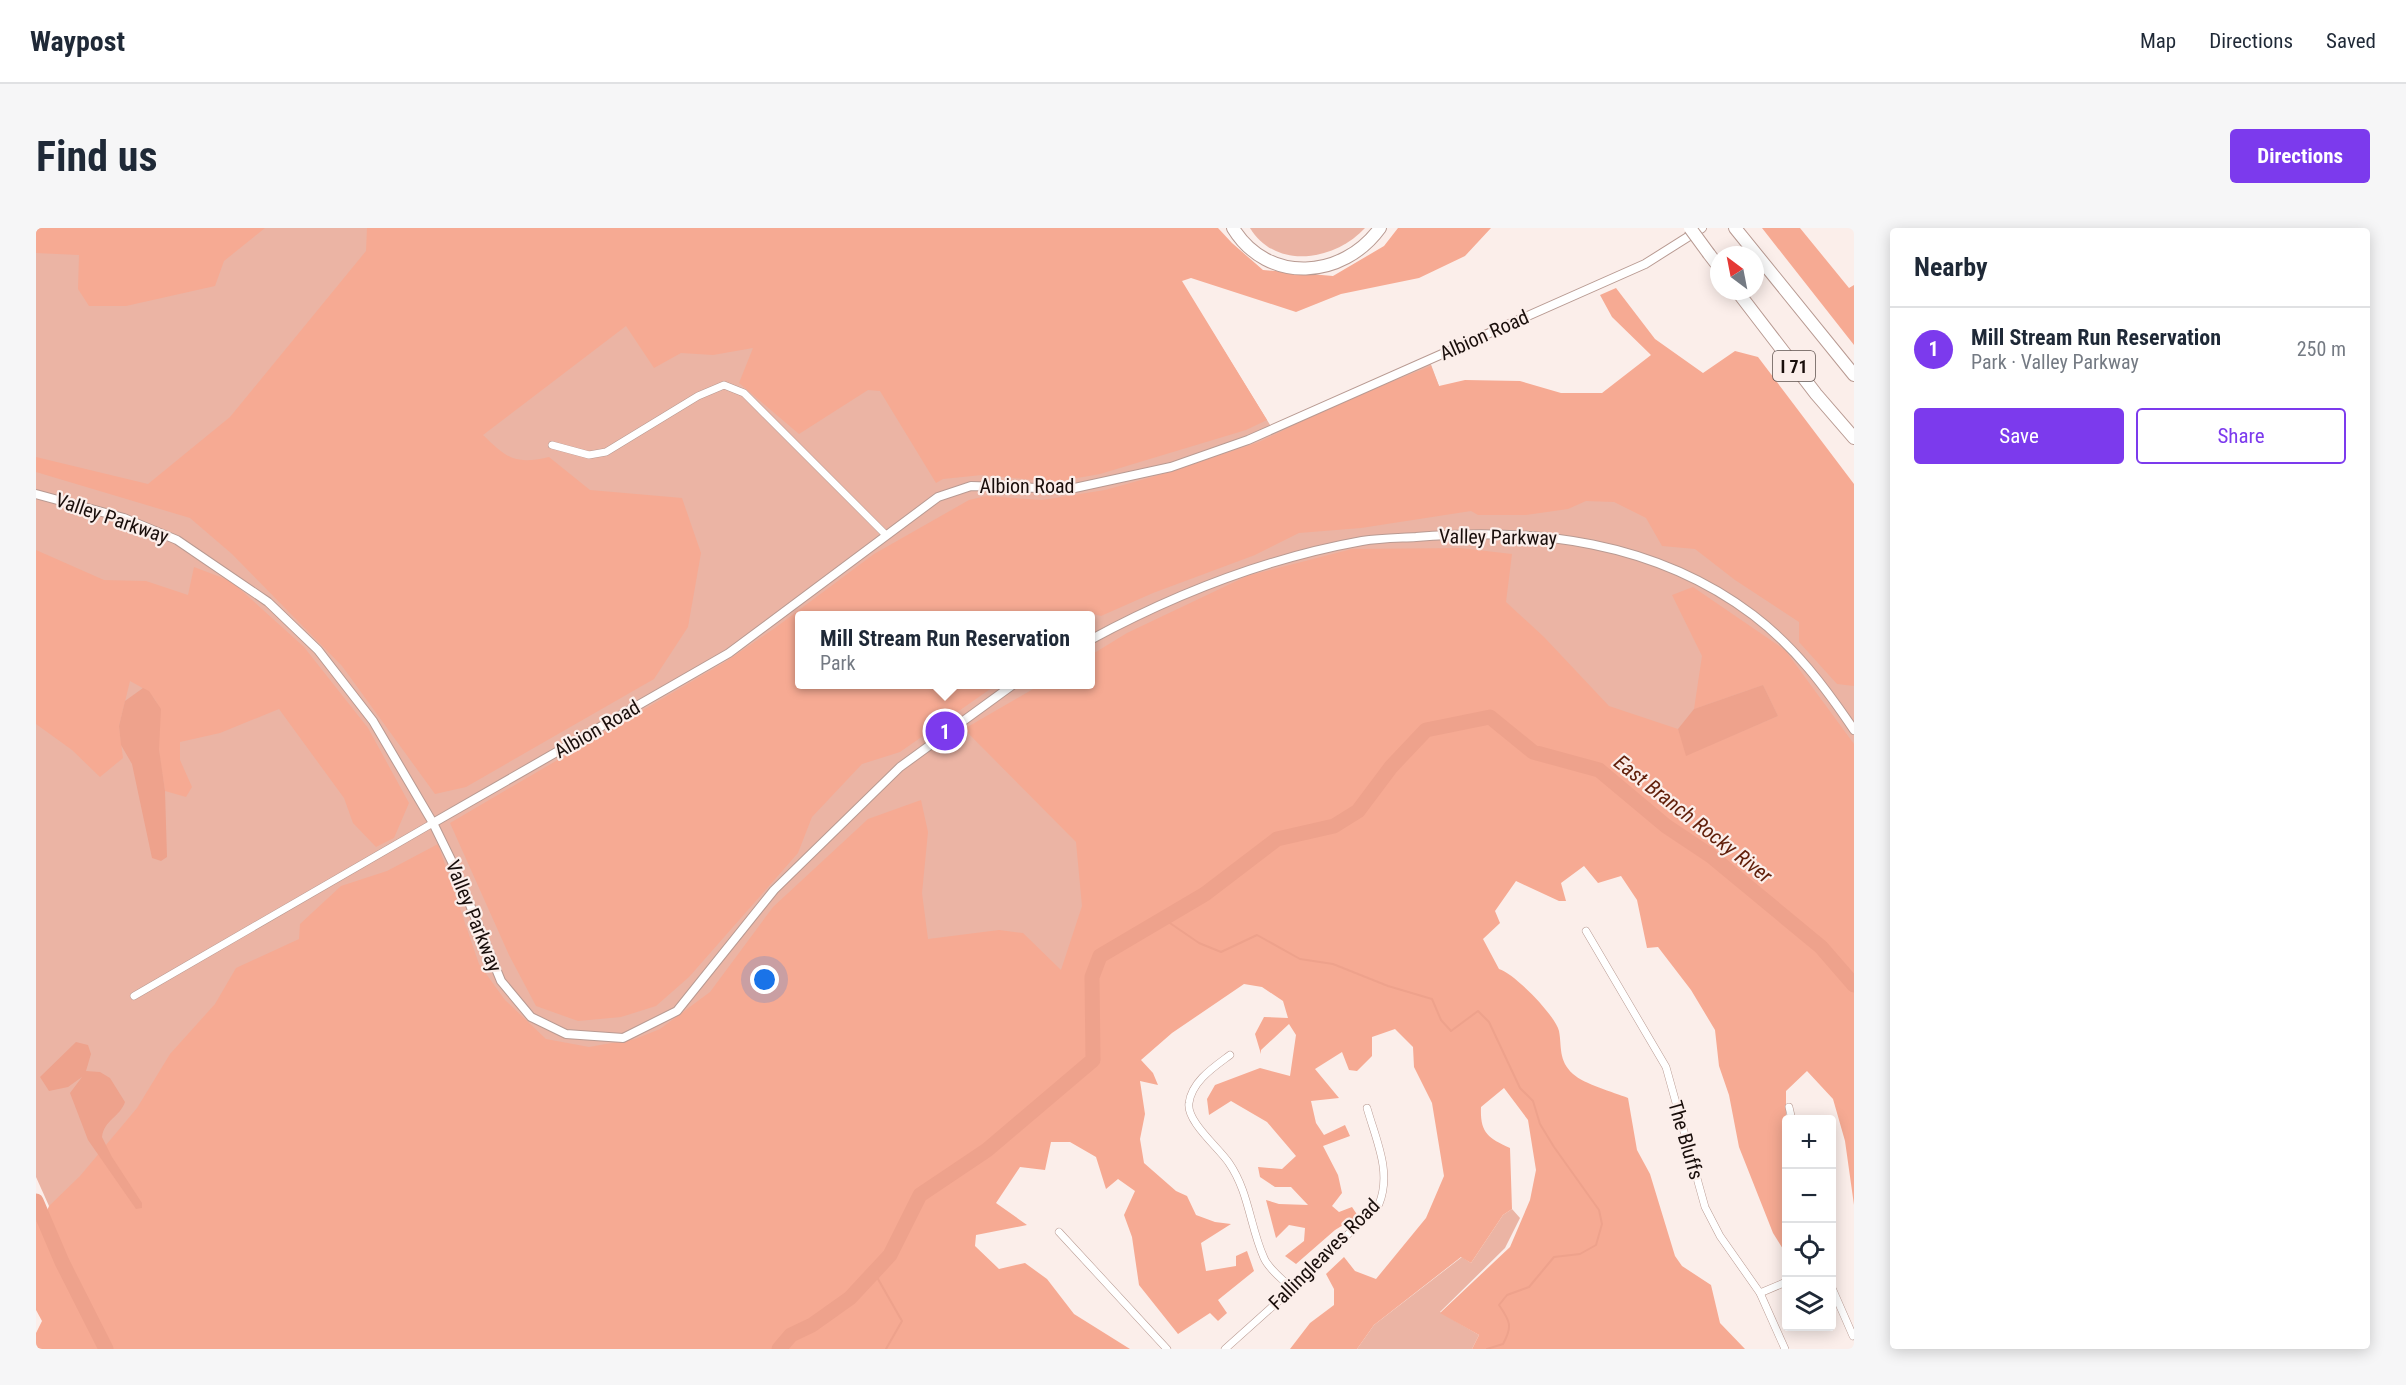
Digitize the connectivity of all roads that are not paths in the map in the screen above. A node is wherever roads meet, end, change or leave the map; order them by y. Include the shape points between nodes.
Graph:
1 (1233, 228) edge
2 (1243, 228) edge
3 (1371, 228) edge
4 (1380, 228) edge
5 (1690, 228) edge
6 (1701, 228) edge
7 (1737, 231) edge
8 (1710, 255) edge
9 (1744, 300) edge
10 (1854, 375) edge
11 (1854, 438) edge
12 (552, 445) dead end
13 (36, 494) edge
14 (886, 535) junction
15 (1095, 637) edge
16 (1007, 689) edge
17 (1854, 730) edge
18 (433, 823) junction
19 (1586, 931) dead end
20 (134, 996) dead end
21 (1230, 1055) dead end
22 (1789, 1107) dead end
23 (1367, 1108) dead end
24 (1791, 1115) edge
25 (1059, 1232) dead end
26 (1782, 1284) edge
27 (1292, 1289) junction
28 (1760, 1293) junction
29 (1836, 1297) edge
30 (1853, 1336) edge
31 (1167, 1349) edge
32 (1225, 1349) edge
33 (1785, 1349) edge

1 - 4 highway via 1256,253 1282,266 1310,269 1328,266 1359,252
2 - 3 highway via 1273,255 1314,261 1342,253
5 - 8 highway, bridge
6 - 14 street, Albion Road via 1645,264 1248,440 1171,467 1070,489 970,486 938,497
7 - 10 highway, I 71
9 - 11 highway, I 71
12 - 14 street via 589,455 606,452 723,385 744,393
13 - 18 street, Valley Parkway via 124,518 177,540 268,602 318,650 374,721
14 - 18 street, Albion Road via 729,653
15 - 17 street, Valley Parkway via 1139,614 1254,568 1363,541 1463,533 1568,538 1648,559 1702,584 1752,615 1804,661
16 - 18 street, Valley Parkway via 900,767 774,890 676,1011 623,1038 566,1034 531,1017 501,981
18 - 20 street
19 - 28 street, The Bluffs via 1665,1067 1706,1207 1720,1236
21 - 27 street via 1192,1090 1188,1105 1192,1119 1229,1162 1243,1187 1264,1260
22 - 24 street
23 - 27 street, Fallingleaves Road via 1386,1174 1385,1190 1379,1204
25 - 31 street
26 - 28 street
27 - 32 street, Fallingleaves Road
28 - 33 street, The Bluffs
29 - 30 street

